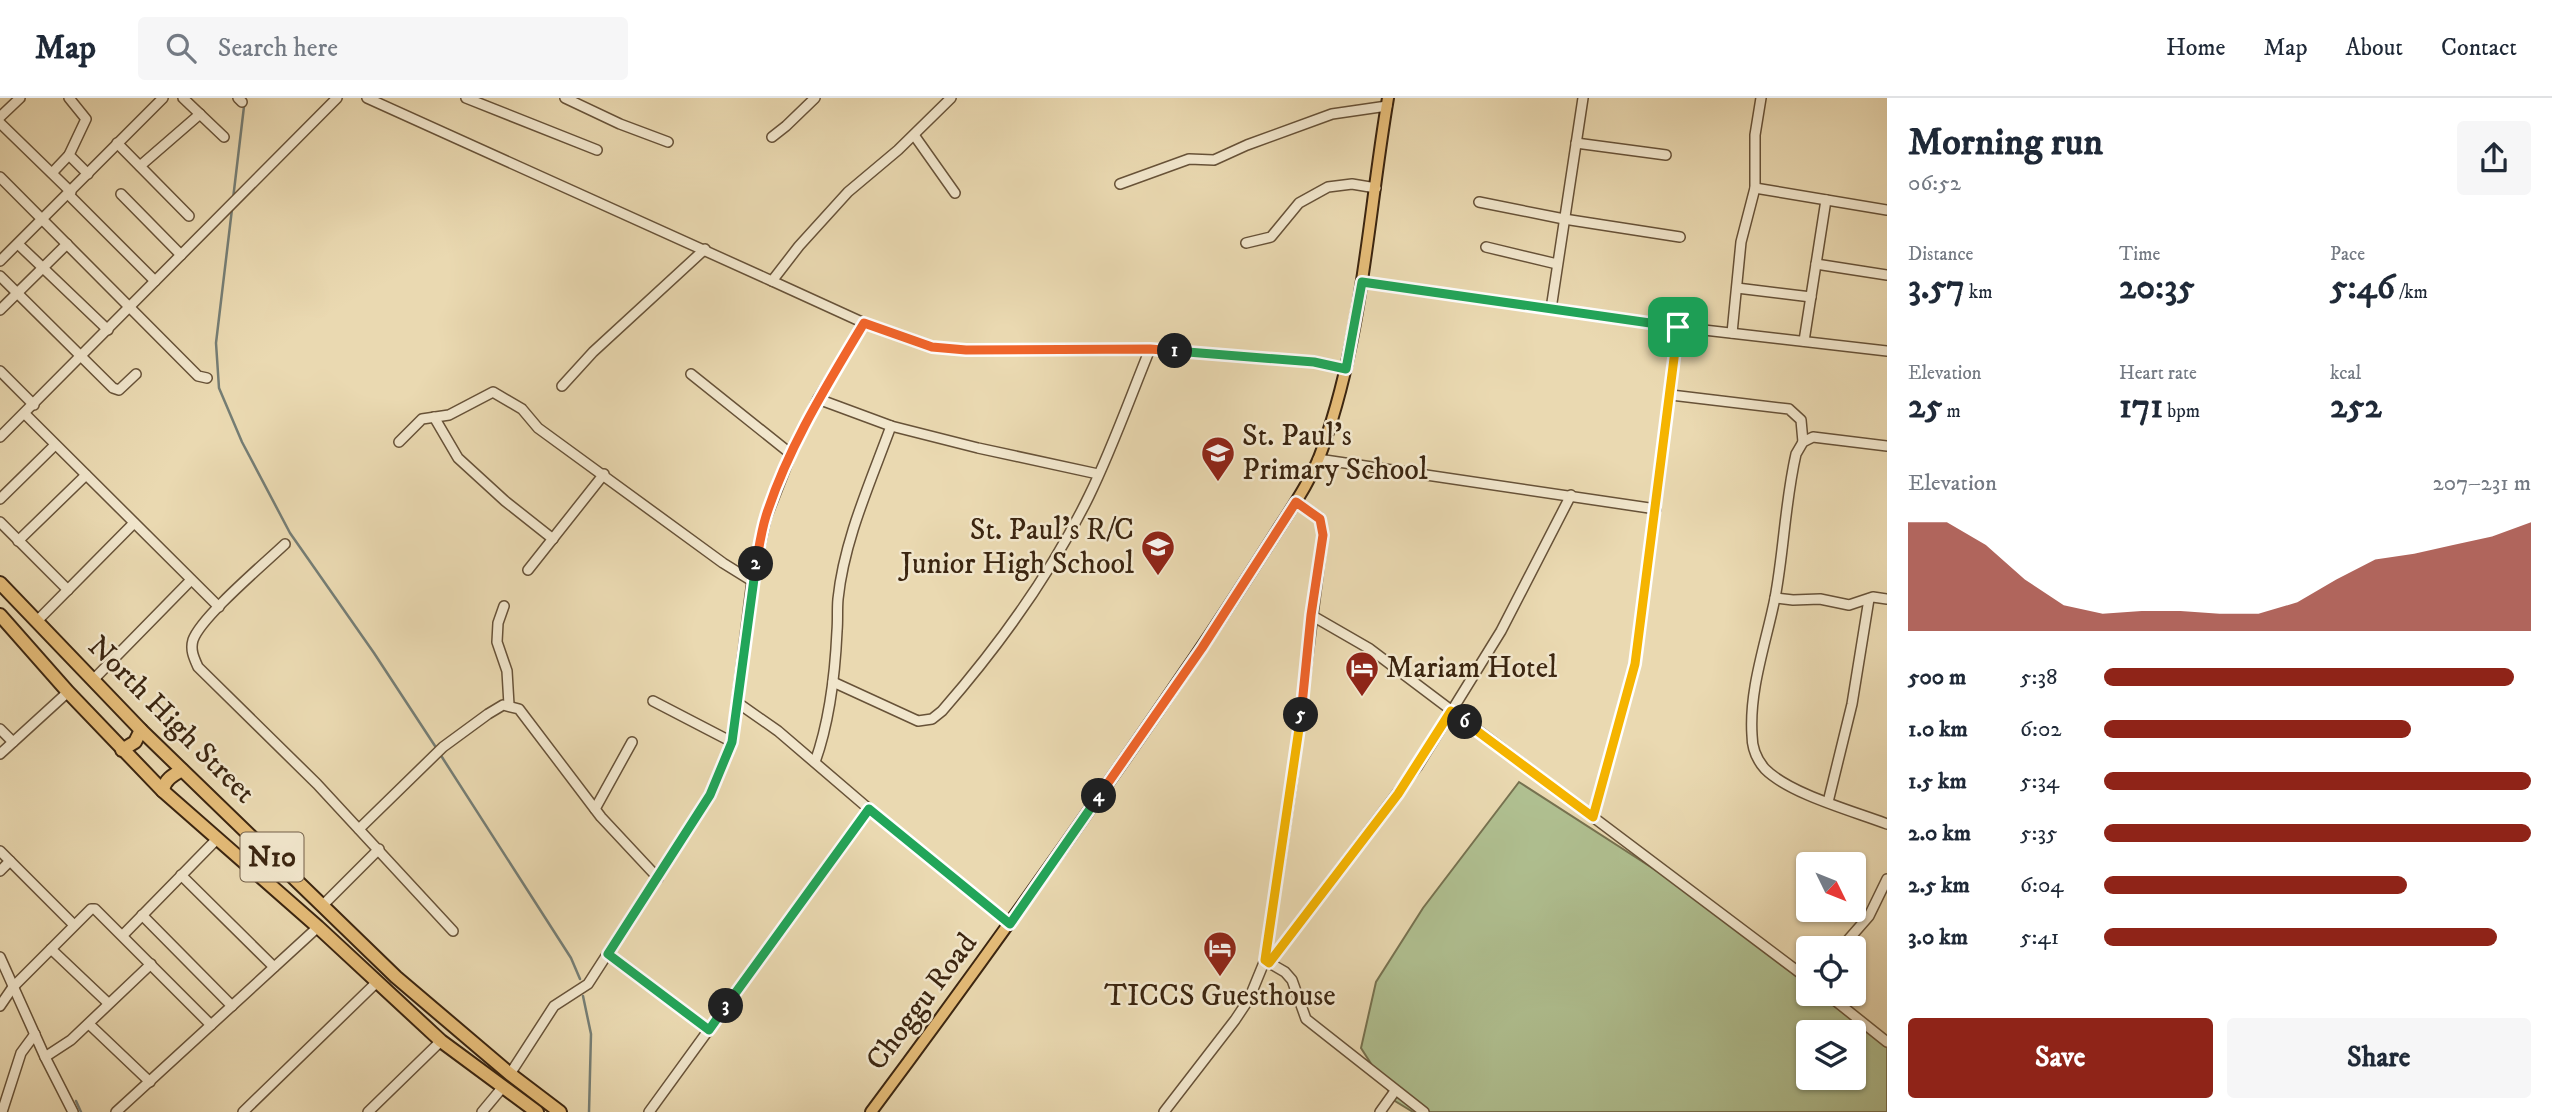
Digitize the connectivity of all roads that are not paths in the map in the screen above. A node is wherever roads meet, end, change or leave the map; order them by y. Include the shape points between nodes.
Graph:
1 (20, 98) edge
2 (69, 98) edge
3 (163, 98) edge
4 (183, 98) edge
5 (337, 98) edge
6 (367, 98) edge
7 (466, 98) edge
8 (565, 98) edge
9 (815, 98) edge
10 (950, 98) edge
11 (1583, 98) edge
12 (1761, 98) edge
13 (1387, 102) edge
14 (200, 114) junction
15 (0, 117) edge
16 (0, 123) edge
17 (914, 135) junction
18 (224, 137) dead end
19 (772, 137) dead end
20 (668, 142) dead end
21 (1576, 142) junction
22 (117, 143) junction
23 (597, 150) dead end
24 (69, 155) junction
25 (1666, 155) dead end
26 (140, 166) junction
27 (52, 173) junction
28 (88, 174) junction
29 (0, 177) edge
30 (1120, 184) dead end
31 (1376, 188) junction
32 (1755, 188) junction
33 (70, 193) junction
34 (955, 193) dead end
35 (121, 194) dead end
36 (1826, 200) junction
37 (1479, 202) dead end
38 (1887, 210) edge
39 (189, 216) dead end
40 (1564, 219) junction
41 (43, 220) junction
42 (1681, 237) dead end
43 (1246, 243) dead end
44 (18, 244) junction
45 (67, 244) junction
46 (1486, 247) dead end
47 (705, 249) junction
48 (181, 256) junction
49 (0, 261) edge
50 (1558, 264) junction
51 (1816, 264) junction
52 (43, 268) junction
53 (1887, 275) edge
54 (0, 276) edge
55 (155, 281) junction
56 (772, 281) junction
57 (1362, 282) junction
58 (1737, 288) junction
59 (17, 293) junction
60 (1811, 298) junction
61 (131, 306) junction
62 (1551, 309) junction
63 (0, 310) edge
64 (864, 323) junction
65 (1678, 327) junction
66 (108, 330) junction
67 (1732, 333) junction
68 (1804, 341) junction
69 (1150, 349) junction
70 (1887, 351) edge
71 (82, 357) junction
72 (1346, 369) junction
73 (0, 371) edge
74 (136, 374) dead end
75 (691, 374) dead end
76 (207, 379) dead end
77 (562, 386) dead end
78 (1671, 395) junction
79 (818, 400) junction
80 (34, 405) junction
81 (25, 414) junction
82 (434, 417) junction
83 (891, 426) junction
84 (0, 437) edge
85 (400, 442) dead end
86 (1803, 442) junction
87 (55, 445) junction
88 (1887, 446) edge
89 (790, 454) junction
90 (1318, 460) junction
91 (604, 474) junction
92 (1098, 474) junction
93 (86, 475) junction
94 (1571, 495) junction
95 (0, 499) edge
96 (1296, 502) junction
97 (1656, 509) junction
98 (0, 523) edge
99 (134, 523) junction
100 (553, 539) junction
101 (18, 541) junction
102 (285, 544) dead end
103 (528, 570) dead end
104 (191, 580) junction
105 (752, 581) junction
106 (0, 583) edge
107 (68, 590) junction
108 (1775, 598) junction
109 (1869, 599) junction
110 (1887, 599) edge
111 (504, 606) dead end
112 (219, 607) junction
113 (0, 615) edge
114 (1311, 615) junction
115 (37, 621) junction
116 (93, 680) junction
117 (833, 682) junction
118 (68, 692) junction
119 (653, 701) dead end
120 (738, 704) junction
121 (509, 705) junction
122 (1451, 711) junction
123 (0, 729) edge
124 (141, 730) junction
125 (13, 742) junction
126 (632, 742) dead end
127 (732, 742) junction
128 (122, 750) junction
129 (0, 754) edge
130 (815, 762) junction
131 (182, 770) junction
132 (163, 791) junction
133 (1828, 802) junction
134 (595, 809) junction
135 (869, 809) junction
136 (1593, 817) junction
137 (1887, 824) edge
138 (359, 829) junction
139 (217, 839) junction
140 (379, 849) junction
141 (0, 851) edge
142 (10, 861) junction
143 (0, 871) edge
144 (181, 875) junction
145 (658, 878) junction
146 (1887, 879) edge
147 (323, 905) junction
148 (142, 915) junction
149 (1010, 924) junction
150 (74, 925) junction
151 (318, 927) junction
152 (453, 931) dead end
153 (123, 935) junction
154 (1852, 936) edge
155 (51, 949) junction
156 (608, 954) junction
157 (0, 957) edge
158 (1267, 961) junction
159 (151, 964) junction
160 (274, 967) junction
161 (1796, 970) edge
162 (377, 982) junction
163 (13, 987) junction
164 (108, 1003) junction
165 (0, 1006) edge
166 (232, 1006) junction
167 (1842, 1006) edge
168 (89, 1024) junction
169 (211, 1025) junction
170 (709, 1030) junction
171 (35, 1034) junction
172 (441, 1041) junction
173 (1887, 1042) edge
174 (45, 1057) junction
175 (509, 1074) junction
176 (149, 1082) junction
177 (502, 1088) junction
178 (1395, 1091) junction
179 (69, 1102) junction
180 (128, 1108) edge
181 (2, 1112) edge
182 (63, 1112) edge
183 (74, 1112) edge
184 (116, 1112) edge
185 (243, 1112) edge
186 (368, 1112) edge
187 (482, 1112) edge
188 (537, 1112) edge
189 (561, 1112) edge
190 (649, 1112) edge
191 (871, 1112) edge
192 (1164, 1112) edge
193 (1380, 1112) edge
194 (1424, 1112) edge

1 - 15 street
2 - 24 street via 86,119
3 - 22 street
4 - 14 street
5 - 48 street
6 - 47 street
7 - 23 street
8 - 20 street
9 - 19 street
10 - 17 street
11 - 21 street
12 - 32 street via 1755,135
13 - 30 street via 1332,114 1214,160 1189,159
13 - 31 main road, Choggu Road
14 - 18 street
14 - 26 street
16 - 27 street
17 - 34 street
17 - 56 street via 848,192
21 - 25 street
21 - 40 street
22 - 26 street
22 - 28 street
24 - 27 street
24 - 28 street
26 - 39 street
27 - 33 street
28 - 33 street
29 - 41 street
31 - 43 street via 1328,187 1299,203 1270,237
31 - 57 main road, Choggu Road
32 - 36 street
32 - 58 street via 1741,242
33 - 41 street
33 - 55 street
35 - 48 street
36 - 38 street
36 - 51 street
37 - 40 street
40 - 42 street
40 - 50 street
41 - 44 street
41 - 45 street
44 - 49 street
44 - 52 street
45 - 52 street
45 - 61 street
46 - 50 street
47 - 56 street
47 - 77 street
48 - 55 street
50 - 62 street
51 - 53 street
51 - 60 street
52 - 59 street
52 - 66 street
54 - 59 street
55 - 61 street
56 - 64 street
57 - 62 street
57 - 72 main road, Choggu Road
58 - 60 street
58 - 67 street
59 - 63 street
59 - 71 street
60 - 68 street
61 - 66 street
61 - 76 street via 198,376
62 - 65 street
64 - 69 street via 943,348
64 - 79 street
65 - 67 street
65 - 78 street
66 - 71 street
67 - 68 street
68 - 70 street
69 - 72 street via 1314,362
69 - 92 street
71 - 74 street via 116,390
71 - 80 street
72 - 90 main road, Choggu Road
73 - 80 street
75 - 89 street
78 - 86 street via 1789,409 1801,420
78 - 97 street
79 - 83 street
79 - 89 street
80 - 81 street
81 - 84 street
81 - 87 street
82 - 85 street via 422,419
82 - 91 street via 449,415 494,392
82 - 100 street via 458,458
83 - 92 street
83 - 117 street via 843,566
86 - 88 street via 1813,436
86 - 108 street via 1791,473
87 - 93 street
87 - 95 street
89 - 105 street via 766,518
90 - 94 street
90 - 96 main road, Choggu Road
91 - 100 street
91 - 105 street
92 - 117 street via 1074,526 1012,623 966,684 932,719 918,721
93 - 99 street
93 - 101 street
94 - 97 street
94 - 122 street via 1501,631
96 - 114 street via 1320,519 1323,535
96 - 149 main road, Choggu Road via 1202,648
97 - 136 street via 1635,664
98 - 101 street
99 - 104 street
99 - 107 street
100 - 103 street
101 - 107 street
102 - 112 street
104 - 112 street
104 - 116 street
105 - 120 street
106 - 115 highway, North High Street / N10
107 - 115 street
108 - 109 street via 1849,605
108 - 133 street via 1752,712 1755,755 1779,780
109 - 110 street
109 - 133 street via 1852,704
111 - 121 street via 497,642 507,671
112 - 138 street via 192,642 198,667
113 - 118 highway, North High Street / N10
114 - 122 street via 1370,649
114 - 158 street
115 - 116 highway, North High Street / N10
116 - 124 highway, North High Street / N10
117 - 130 street
118 - 125 street
118 - 128 highway, North High Street / N10
119 - 127 street
120 - 127 street
120 - 130 street
121 - 134 street via 519,709
121 - 138 street via 488,714 443,747
122 - 136 street
122 - 158 street via 1398,794
123 - 125 street
124 - 128 highway via 135,742
124 - 131 highway, North High Street / N10
125 - 129 street
126 - 134 street
127 - 145 street via 710,795
128 - 132 highway, North High Street / N10
130 - 135 street
131 - 132 highway via 169,779
131 - 147 highway, North High Street / N10
132 - 139 highway, North High Street / N10
133 - 137 street
134 - 145 street
135 - 149 street
135 - 170 street
136 - 161 street
138 - 140 street
139 - 144 street
139 - 151 highway, North High Street / N10
140 - 147 street
140 - 152 street
141 - 142 street
142 - 143 street
142 - 150 street
144 - 148 street
144 - 160 street
145 - 156 street
146 - 154 street via 1869,916
147 - 175 highway, North High Street / N10 via 405,986
148 - 153 street
148 - 166 street
149 - 191 main road, Choggu Road
150 - 153 street via 95,909
150 - 155 street
151 - 160 street
151 - 162 highway, North High Street / N10
153 - 159 street
155 - 163 street
155 - 164 street
156 - 170 street
156 - 175 street via 588,984 554,1006
157 - 163 street
158 - 178 street via 1292,980 1306,1019
158 - 192 street via 1249,999
159 - 164 street
159 - 169 street
160 - 166 street
162 - 172 highway, North High Street / N10
162 - 185 street
163 - 165 street
163 - 171 street
164 - 168 street
166 - 169 street
167 - 173 street
168 - 174 street
168 - 176 street
169 - 176 street
170 - 190 street
171 - 174 street
171 - 181 street via 21,1053
172 - 177 highway, North High Street / N10
172 - 186 street
174 - 179 street
175 - 189 highway, North High Street / N10
176 - 180 street
177 - 187 street
177 - 188 highway, North High Street / N10
178 - 193 street
178 - 194 street
179 - 182 street
179 - 183 street
180 - 184 street

